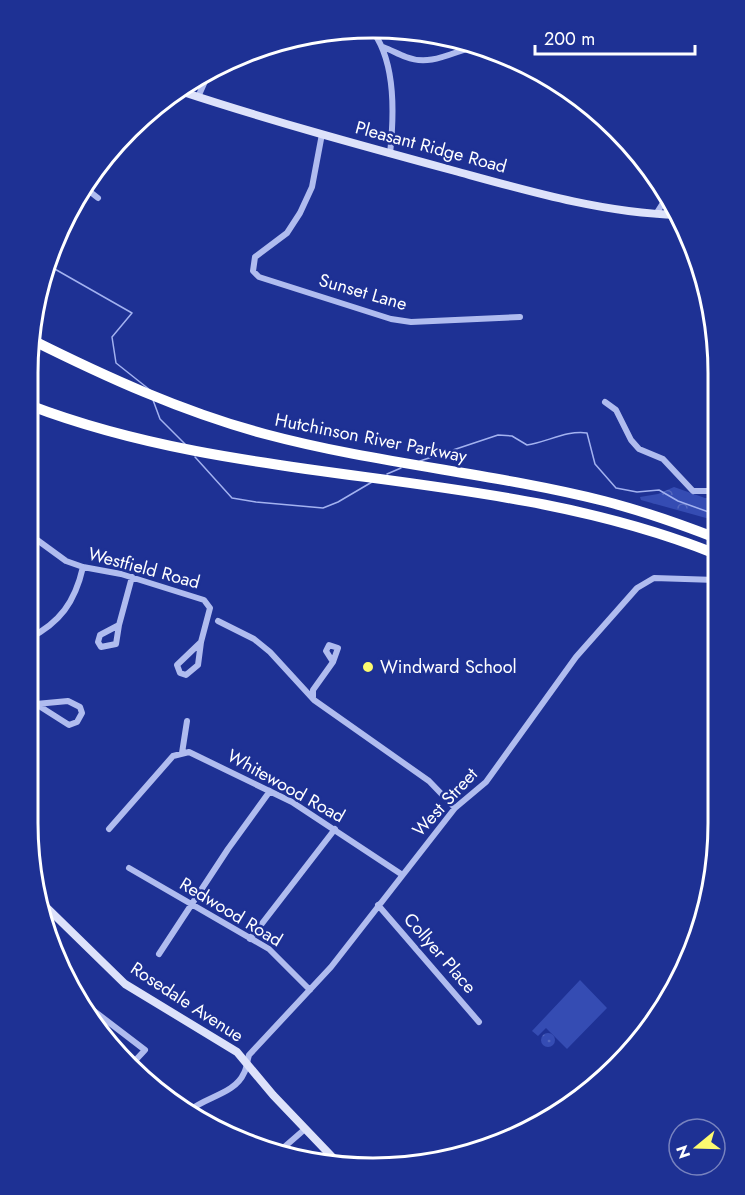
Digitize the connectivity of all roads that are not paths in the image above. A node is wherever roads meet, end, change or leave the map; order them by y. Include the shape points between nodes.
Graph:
1 (377, 38) edge
2 (383, 47) junction
3 (464, 50) edge
4 (205, 82) edge
5 (187, 93) edge
6 (198, 97) junction
7 (322, 134) junction
8 (390, 154) junction
9 (90, 192) edge
10 (98, 198) dead end
11 (662, 204) edge
12 (656, 214) junction
13 (668, 215) edge
14 (520, 317) dead end
15 (39, 343) edge
16 (605, 402) dead end
17 (38, 408) edge
18 (708, 492) edge
19 (708, 535) edge
20 (38, 540) edge
21 (708, 551) edge
22 (82, 567) junction
23 (132, 577) junction
24 (708, 580) edge
25 (218, 621) dead end
26 (119, 625) dead end
27 (38, 633) edge
28 (201, 642) junction
29 (333, 662) dead end
30 (313, 697) junction
31 (38, 704) edge
32 (38, 705) edge
33 (187, 721) dead end
34 (182, 753) junction
35 (270, 790) junction
36 (455, 807) junction
37 (109, 829) dead end
38 (335, 829) junction
39 (129, 868) dead end
40 (401, 874) junction
41 (378, 904) junction
42 (191, 905) junction
43 (50, 911) edge
44 (250, 939) junction
45 (159, 954) dead end
46 (310, 990) junction
47 (98, 1014) edge
48 (479, 1022) dead end
49 (136, 1059) edge
50 (246, 1062) junction
51 (195, 1107) edge
52 (305, 1129) junction
53 (287, 1146) edge
54 (330, 1155) edge

1 - 2 street
2 - 3 street via 423,60
2 - 8 street via 392,110
4 - 6 street
5 - 6 street, Pleasant Ridge Road
6 - 7 street, Pleasant Ridge Road
7 - 8 street, Pleasant Ridge Road
7 - 14 street, Sunset Lane via 314,181 300,213 287,233 261,250 252,265 259,277 390,319 411,322
8 - 12 street, Pleasant Ridge Road via 515,187
9 - 10 street
11 - 12 street
12 - 13 street, Pleasant Ridge Road
15 - 19 highway, Hutchinson River Parkway via 169,403 266,434 604,501
16 - 18 street via 616,410 639,449 663,459 693,491
17 - 21 highway, Hutchinson River Parkway via 81,423 206,454 571,509 640,527
20 - 22 street, Westfield Road via 66,561
22 - 23 street, Westfield Road
22 - 27 street via 68,609
23 - 26 street
23 - 28 street, Westfield Road via 204,600 210,608
24 - 36 street, West Street via 654,578 637,588 576,657 486,782
25 - 30 street via 254,639
28 - 28 street via 198,666 186,675 180,673 180,659
29 - 30 street via 313,690
30 - 36 street via 429,781
31 - 32 street via 68,701 80,707 82,713 77,722 66,725
33 - 34 street
34 - 35 street, Whitewood Road via 189,752
34 - 37 street via 173,756
35 - 38 street, Whitewood Road
35 - 42 street
36 - 40 street, West Street
38 - 40 street, Whitewood Road
38 - 44 street
39 - 42 street, Redwood Road
40 - 41 street, West Street
41 - 46 street, West Street
41 - 48 street, Collyer Place
42 - 44 street, Redwood Road
42 - 45 street
43 - 50 street, Rosedale Avenue via 125,984 237,1052
44 - 46 street, Redwood Road via 269,949
46 - 50 street, West Street via 249,1054
47 - 49 street via 144,1050
50 - 51 street, West Street via 245,1071 234,1086
50 - 52 street, Rosedale Avenue
52 - 53 street
52 - 54 street, Rosedale Avenue

